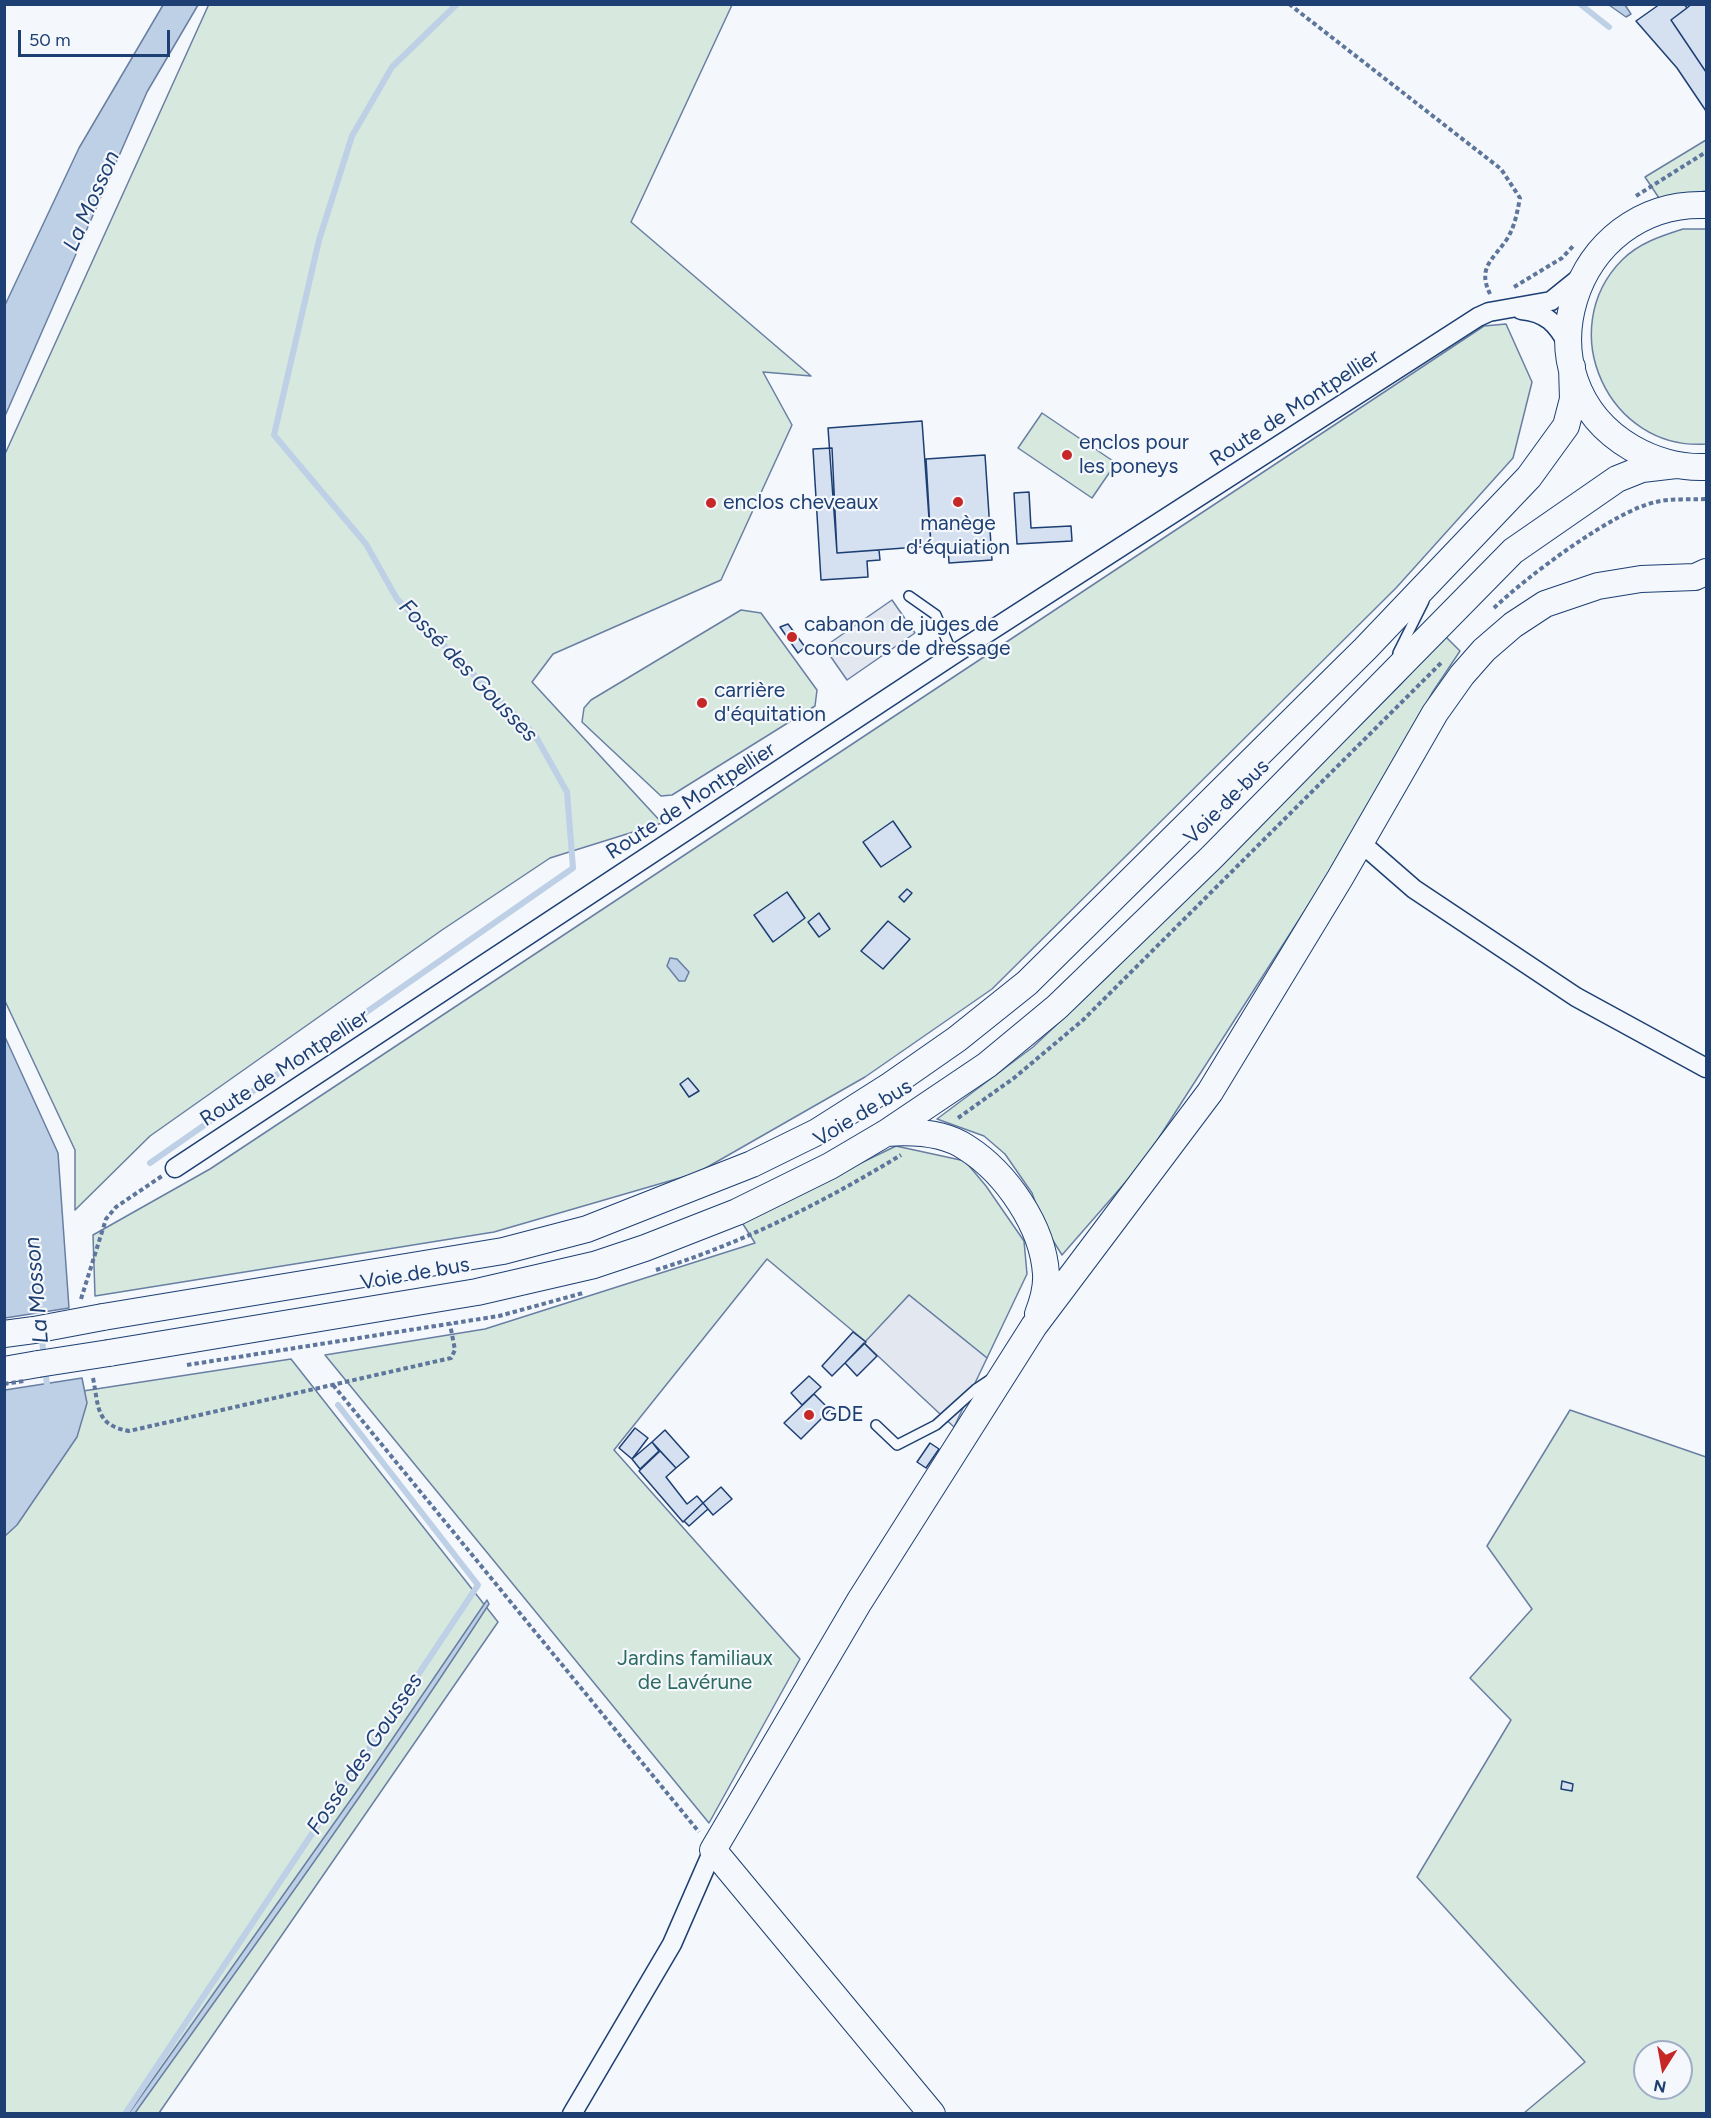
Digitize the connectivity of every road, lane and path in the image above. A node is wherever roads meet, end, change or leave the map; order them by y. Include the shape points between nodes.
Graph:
1 (1289, 4) edge
2 (1701, 203) edge
3 (1583, 275) junction
4 (1492, 300) dead end
5 (1510, 309) junction
6 (1570, 356) junction
7 (1676, 465) junction
8 (1707, 467) edge
9 (1707, 572) edge
10 (1436, 575) junction
11 (909, 596) dead end
12 (953, 655) junction
13 (1360, 842) junction
14 (1707, 1068) edge
15 (886, 1133) junction
16 (175, 1168) joint
17 (746, 1196) dead end
18 (715, 1209) dead end
19 (704, 1213) dead end
20 (583, 1256) dead end
21 (1083, 1262) junction
22 (1046, 1275) junction
23 (563, 1299) dead end
24 (80, 1303) dead end
25 (450, 1324) junction
26 (1034, 1326) junction
27 (4, 1334) edge
28 (109, 1348) junction
29 (37, 1357) dead end
30 (4, 1362) edge
31 (181, 1366) dead end
32 (4, 1370) edge
33 (1006, 1371) junction
34 (93, 1378) dead end
35 (334, 1385) junction
36 (876, 1425) dead end
37 (713, 1850) junction
38 (572, 2114) edge
39 (932, 2114) edge

1 - 4 path via 1501,169 1520,198 1506,240 1487,264 1484,282
2 - 3 main road via 1667,208 1627,226 1595,256
3 - 5 street, Route de Montpellier via 1551,301
3 - 6 main road via 1572,305
5 - 6 street, Route de Montpellier via 1547,316 1558,326
5 - 12 street, Route de Montpellier via 1478,317
6 - 7 main road via 1582,395 1599,420 1647,457
6 - 10 main road via 1573,399 1566,426 1549,453
7 - 8 main road
7 - 15 main road via 1642,469 1617,479 1513,551 1057,1007 987,1065
9 - 13 main road via 1695,577 1598,586 1545,604 1513,625 1484,650 1435,713
10 - 17 lane, Voie de bus via 1390,664 1035,1015 969,1067 869,1133
10 - 27 main road, bridge via 1027,983 957,1039 817,1132 678,1195 587,1229 503,1251
11 - 12 lane via 936,615
12 - 16 street, Route de Montpellier
13 - 14 street via 1414,889 1576,997
13 - 21 main road via 1210,1092
15 - 22 main road via 942,1137 966,1147 997,1173 1024,1210 1043,1250
15 - 28 main road via 801,1182 737,1212 594,1265 477,1292
16 - 24 path via 109,1213
18 - 19 lane
20 - 28 lane, Voie de bus via 467,1284
21 - 22 main road
21 - 26 main road
22 - 26 main road
23 - 25 path
25 - 31 path
25 - 35 path via 455,1350 451,1358
26 - 33 main road
28 - 32 main road, bridge
29 - 30 lane
33 - 36 lane via 976,1389 936,1425 897,1445
33 - 37 main road via 859,1602
34 - 35 path via 100,1414 106,1423 114,1429 129,1431
35 - 37 path
37 - 38 street via 672,1944
37 - 39 main road

